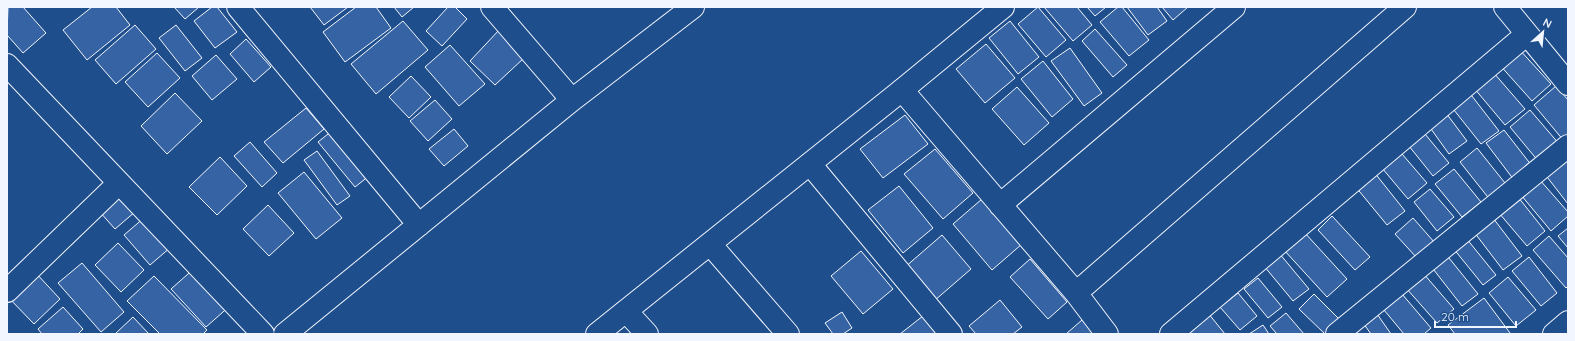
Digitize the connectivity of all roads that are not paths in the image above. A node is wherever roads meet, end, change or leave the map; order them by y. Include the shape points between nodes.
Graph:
1 (238, 7) edge
2 (492, 7) edge
3 (692, 7) edge
4 (1003, 7) edge
5 (1234, 7) edge
6 (1405, 7) edge
7 (1505, 7) edge
8 (1527, 34) junction
9 (7, 66) edge
10 (1568, 84) edge
11 (902, 90) junction
12 (572, 100) junction
13 (1568, 146) edge
14 (810, 164) junction
15 (119, 182) junction
16 (1000, 205) junction
17 (419, 225) junction
18 (710, 244) junction
19 (7, 291) edge
20 (1076, 294) junction
21 (626, 311) junction
22 (1568, 322) edge
23 (263, 334) edge
24 (285, 334) edge
25 (597, 334) edge
26 (646, 334) edge
27 (788, 334) edge
28 (951, 334) edge
29 (1107, 334) edge
30 (1171, 334) edge
31 (1337, 334) edge
32 (1554, 334) edge

1 - 17 street
2 - 12 street
3 - 12 street
4 - 11 street
5 - 16 street
6 - 20 street
7 - 8 street
8 - 10 street
8 - 30 street
9 - 15 street
11 - 14 street
11 - 16 street
12 - 17 street
13 - 31 street
14 - 18 street
14 - 28 street
15 - 19 street
15 - 23 street
16 - 20 street
17 - 24 street
18 - 21 street
18 - 27 street
20 - 29 street
21 - 25 street
21 - 26 street
22 - 32 street

